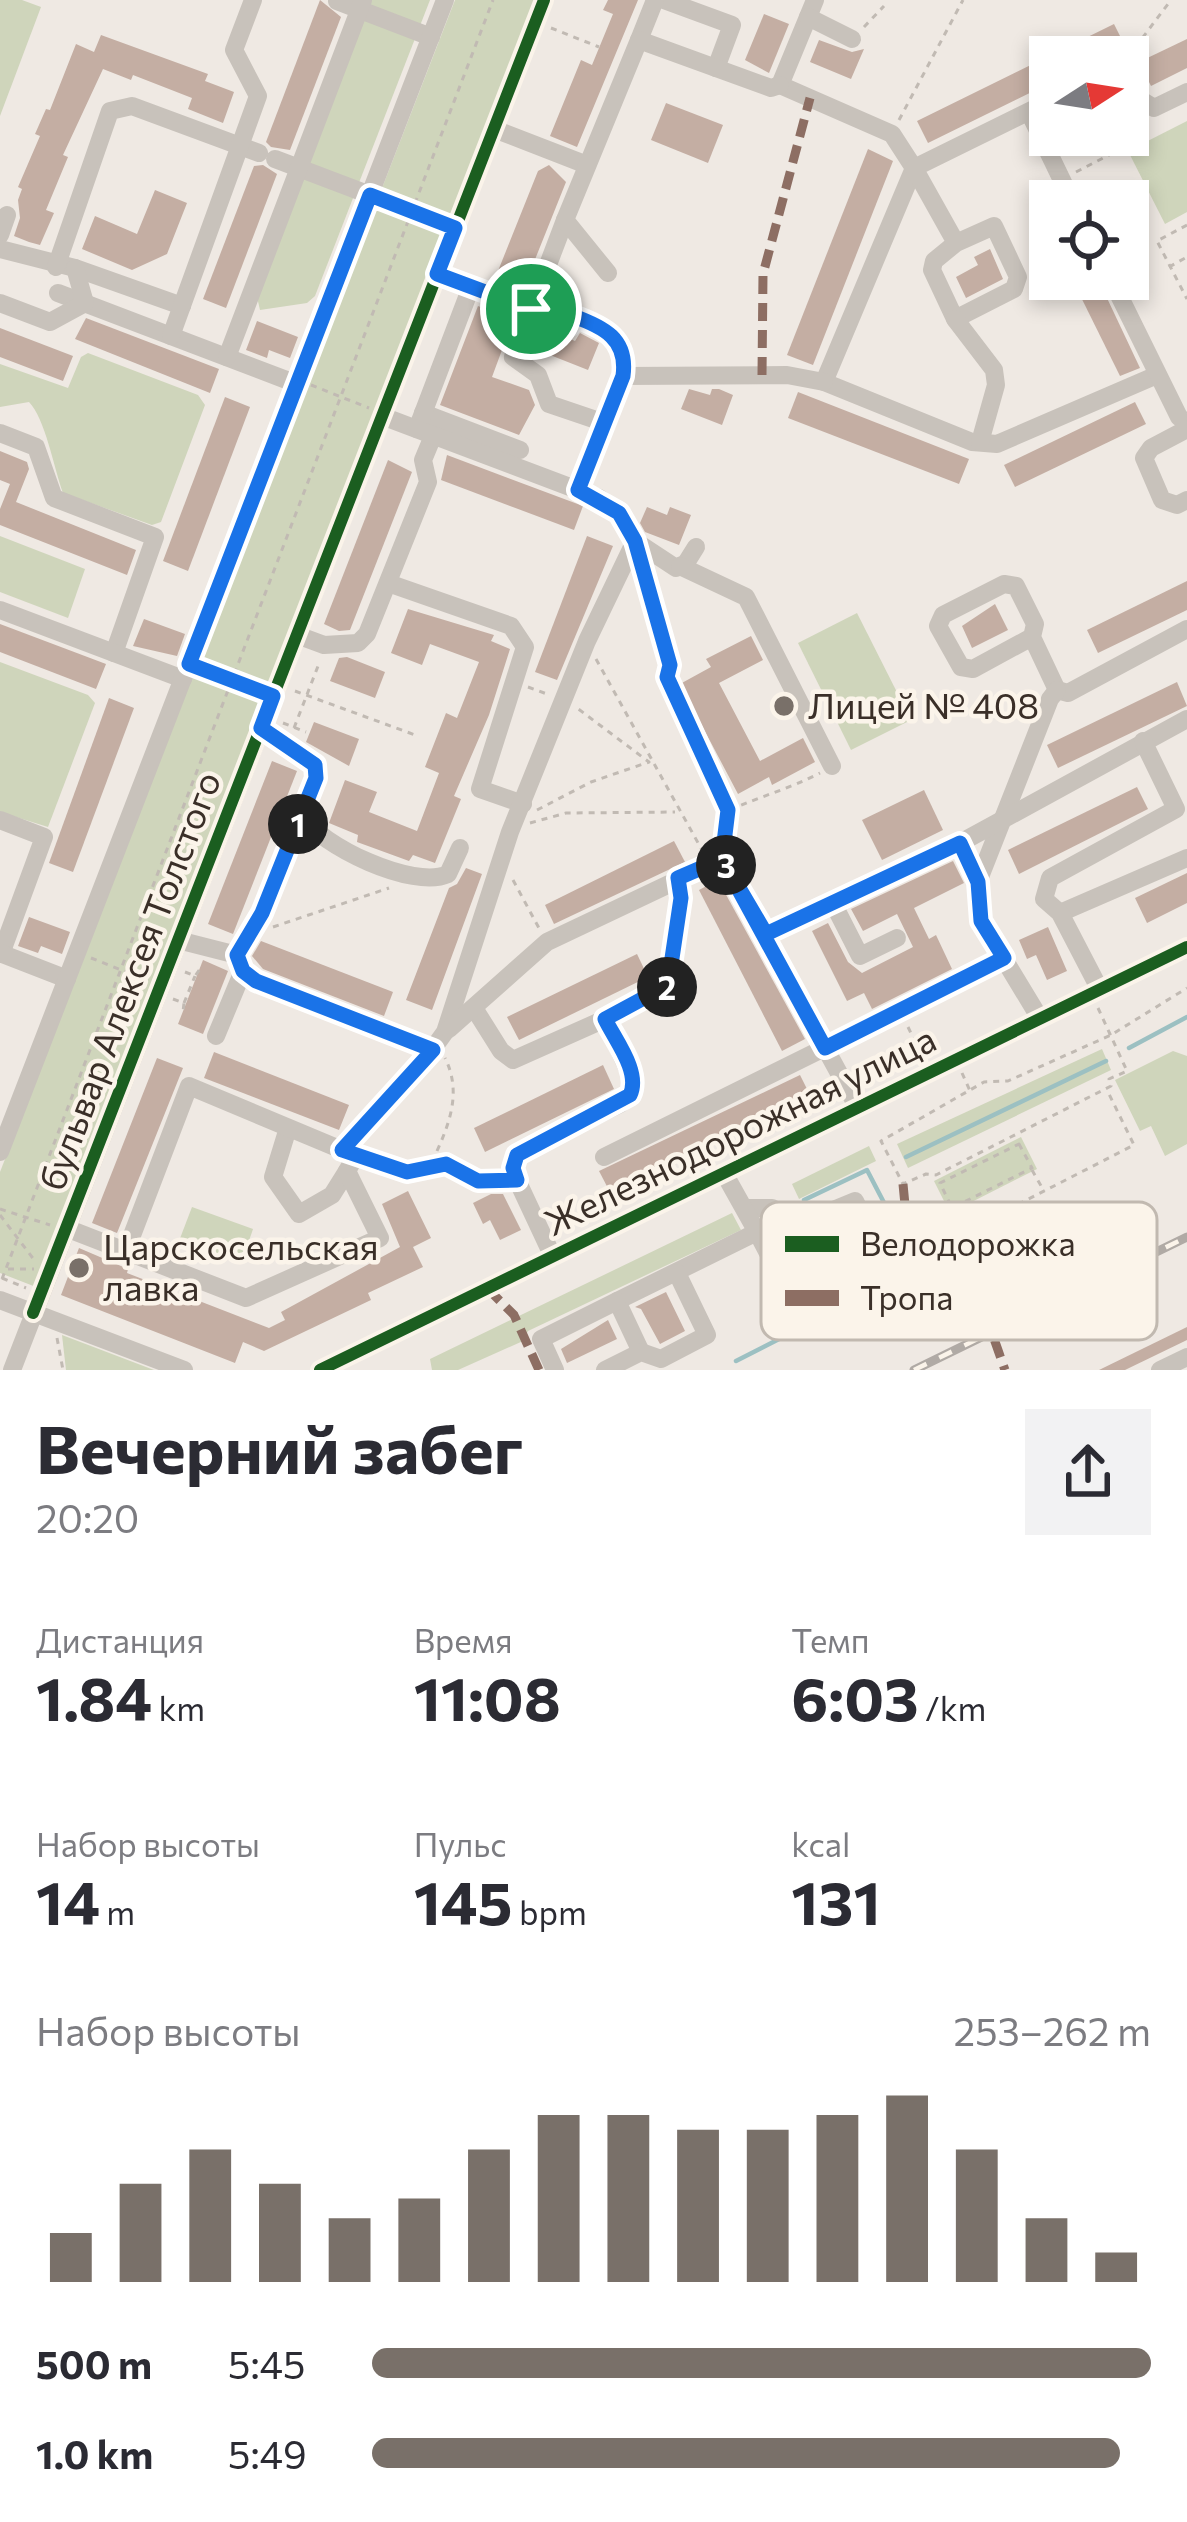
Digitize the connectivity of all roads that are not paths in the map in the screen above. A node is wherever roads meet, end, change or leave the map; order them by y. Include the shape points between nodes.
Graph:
1 (254, 0) edge
2 (445, 0) edge
3 (544, 0) edge
4 (655, 0) edge
5 (664, 0) edge
6 (337, 1) edge
7 (362, 5) edge
8 (812, 9) edge
9 (431, 37) junction
10 (852, 39) road end
11 (639, 40) junction
12 (716, 68) junction
13 (780, 85) junction
14 (1187, 92) edge
15 (1149, 105) edge
16 (1029, 112) edge
17 (494, 129) junction
18 (258, 153) junction
19 (586, 165) junction
20 (299, 168) junction
21 (914, 168) junction
22 (370, 195) junction
23 (7, 215) dead end
24 (565, 220) junction
25 (0, 235) edge
26 (956, 243) junction
27 (0, 249) edge
28 (65, 267) junction
29 (608, 273) dead end
30 (437, 274) junction
31 (471, 286) junction
32 (58, 292) dead end
33 (1121, 300) edge
34 (0, 303) edge
35 (85, 303) junction
36 (182, 306) junction
37 (531, 309) junction
38 (955, 320) junction
39 (570, 325) dead end
40 (171, 336) junction
41 (226, 357) junction
42 (1157, 375) junction
43 (623, 376) junction
44 (824, 382) junction
45 (299, 383) junction
46 (377, 413) junction
47 (605, 423) junction
48 (424, 426) junction
49 (1187, 426) edge
50 (0, 433) edge
51 (980, 442) junction
52 (520, 450) dead end
53 (578, 490) junction
54 (1187, 500) edge
55 (634, 543) junction
56 (696, 547) dead end
57 (680, 566) junction
58 (429, 573) dead end
59 (388, 583) junction
60 (421, 596) junction
61 (0, 610) edge
62 (1187, 629) edge
63 (297, 635) junction
64 (1031, 637) junction
65 (114, 653) junction
66 (186, 671) junction
67 (1058, 690) junction
68 (1187, 719) edge
69 (268, 724) junction
70 (1144, 742) junction
71 (832, 766) road end
72 (302, 815) junction
73 (516, 818) junction
74 (1004, 818) junction
75 (0, 820) edge
76 (960, 843) junction
77 (460, 848) dead end
78 (1187, 859) edge
79 (978, 882) junction
80 (833, 904) junction
81 (1060, 914) junction
82 (766, 934) junction
83 (897, 938) dead end
84 (178, 940) junction
85 (1187, 947) edge
86 (0, 954) edge
87 (1004, 958) junction
88 (240, 963) junction
89 (67, 979) junction
90 (1096, 992) junction
91 (650, 998) road end
92 (474, 1008) junction
93 (1039, 1017) junction
94 (605, 1019) junction
95 (216, 1036) dead end
96 (438, 1042) junction
97 (825, 1048) junction
98 (620, 1104) junction
99 (858, 1108) junction
100 (288, 1128) junction
101 (645, 1137) junction
102 (0, 1152) edge
103 (604, 1157) dead end
104 (348, 1159) junction
105 (724, 1172) junction
106 (517, 1180) junction
107 (744, 1208) junction
108 (761, 1208) edge
109 (66, 1228) junction
110 (757, 1232) junction
111 (761, 1240) edge
112 (127, 1251) junction
113 (553, 1257) junction
114 (677, 1273) junction
115 (0, 1300) edge
116 (617, 1301) junction
117 (33, 1313) junction
118 (641, 1352) junction
119 (1187, 1357) edge
120 (12, 1370) edge
121 (184, 1370) edge
122 (320, 1370) edge
123 (555, 1370) edge
124 (604, 1370) edge
125 (1160, 1370) edge

1 - 18 street via 234,50 258,96
2 - 9 street, бульвар Алексея Толстого
3 - 17 street, бульвар Алексея Толстого
4 - 11 street
5 - 12 street via 732,25
6 - 7 street
7 - 9 street
7 - 20 street
8 - 10 street
8 - 13 street
9 - 22 street, бульвар Алексея Толстого
11 - 12 street
11 - 19 street
12 - 13 street
13 - 21 street via 892,134
14 - 15 street
16 - 21 street
17 - 19 street
17 - 30 street, бульвар Алексея Толстого
18 - 20 street
18 - 28 street via 132,106 110,111
18 - 36 street
19 - 24 street
20 - 22 street
20 - 41 street
21 - 26 street
21 - 44 street
22 - 45 street, бульвар Алексея Толстого
23 - 25 street
24 - 29 street
24 - 37 street
26 - 38 street via 932,270
26 - 38 street via 994,226 1018,277 1014,289
27 - 28 street
28 - 35 street
28 - 36 street
30 - 31 street
30 - 46 street, бульвар Алексея Толстого
31 - 37 street
31 - 48 street
32 - 35 street
33 - 42 street
34 - 35 street via 50,322
35 - 40 street
36 - 40 street
37 - 47 street via 513,357 538,376 549,404
38 - 51 street via 994,370
39 - 43 street via 573,316 617,339
40 - 41 street
41 - 45 street
42 - 49 street
42 - 51 street via 997,444
43 - 44 street
43 - 47 street
44 - 51 street
45 - 66 street, бульвар Алексея Толстого
46 - 48 street
46 - 63 street, бульвар Алексея Толстого
47 - 53 street
48 - 52 street
48 - 53 street
48 - 59 street via 428,482
49 - 54 street via 1144,458 1162,500
50 - 65 street via 37,447 54,498 155,537
53 - 55 street via 619,513
55 - 57 street
55 - 73 street
56 - 57 street
57 - 71 street via 746,597
58 - 60 street
59 - 60 street
59 - 63 street via 358,643 324,645
60 - 73 street via 511,626 525,647 480,789
61 - 65 street
62 - 67 street via 1068,693
63 - 69 street, бульвар Алексея Толстого
64 - 64 street via 1035,624 1016,586 1004,584 943,615 938,626 961,667 973,669
64 - 67 street
65 - 66 street
66 - 89 street, бульвар Алексея Толстого
67 - 74 street
68 - 70 street
69 - 72 street via 315,765
69 - 84 street, бульвар Алексея Толстого
70 - 74 street
70 - 81 street via 1176,809 1050,878 1044,899
72 - 77 street via 322,838 424,879 448,874
72 - 88 street
73 - 96 street
74 - 76 street
74 - 79 street
75 - 86 street via 44,837
76 - 79 street
76 - 80 street
78 - 81 street
79 - 87 street via 981,921
80 - 82 street
80 - 83 street via 860,956
81 - 90 street
82 - 92 street via 716,860 547,942
82 - 97 street
84 - 88 street
84 - 109 street, бульвар Алексея Толстого via 165,991
85 - 90 street, Железнодорожная улица
86 - 89 street
87 - 93 street
87 - 97 street
88 - 95 street
88 - 96 street via 256,981
89 - 102 street, бульвар Алексея Толстого
90 - 93 street, Железнодорожная улица
91 - 94 street
92 - 94 street via 513,1060
92 - 96 street
93 - 99 street, Железнодорожная улица
94 - 98 street via 634,1085
96 - 104 street
97 - 99 street
97 - 101 street
98 - 101 street
98 - 106 street via 517,1155
99 - 105 street, Железнодорожная улица
100 - 104 street
100 - 104 street via 273,1177 299,1214 332,1195
100 - 112 street via 189,1086
101 - 103 street
104 - 106 street via 407,1172 446,1164 478,1181
104 - 112 street via 380,1238 246,1298
105 - 107 street
105 - 113 street, Железнодорожная улица
106 - 113 street
107 - 108 street
107 - 110 street
109 - 112 street
109 - 117 street, бульвар Алексея Толстого
110 - 111 street
110 - 114 street
113 - 122 street, Железнодорожная улица
114 - 116 street
114 - 118 street via 707,1335 661,1359
115 - 117 street
116 - 118 street
116 - 123 street via 541,1339
117 - 120 street, бульвар Алексея Толстого
117 - 121 street
118 - 124 street
119 - 125 street

